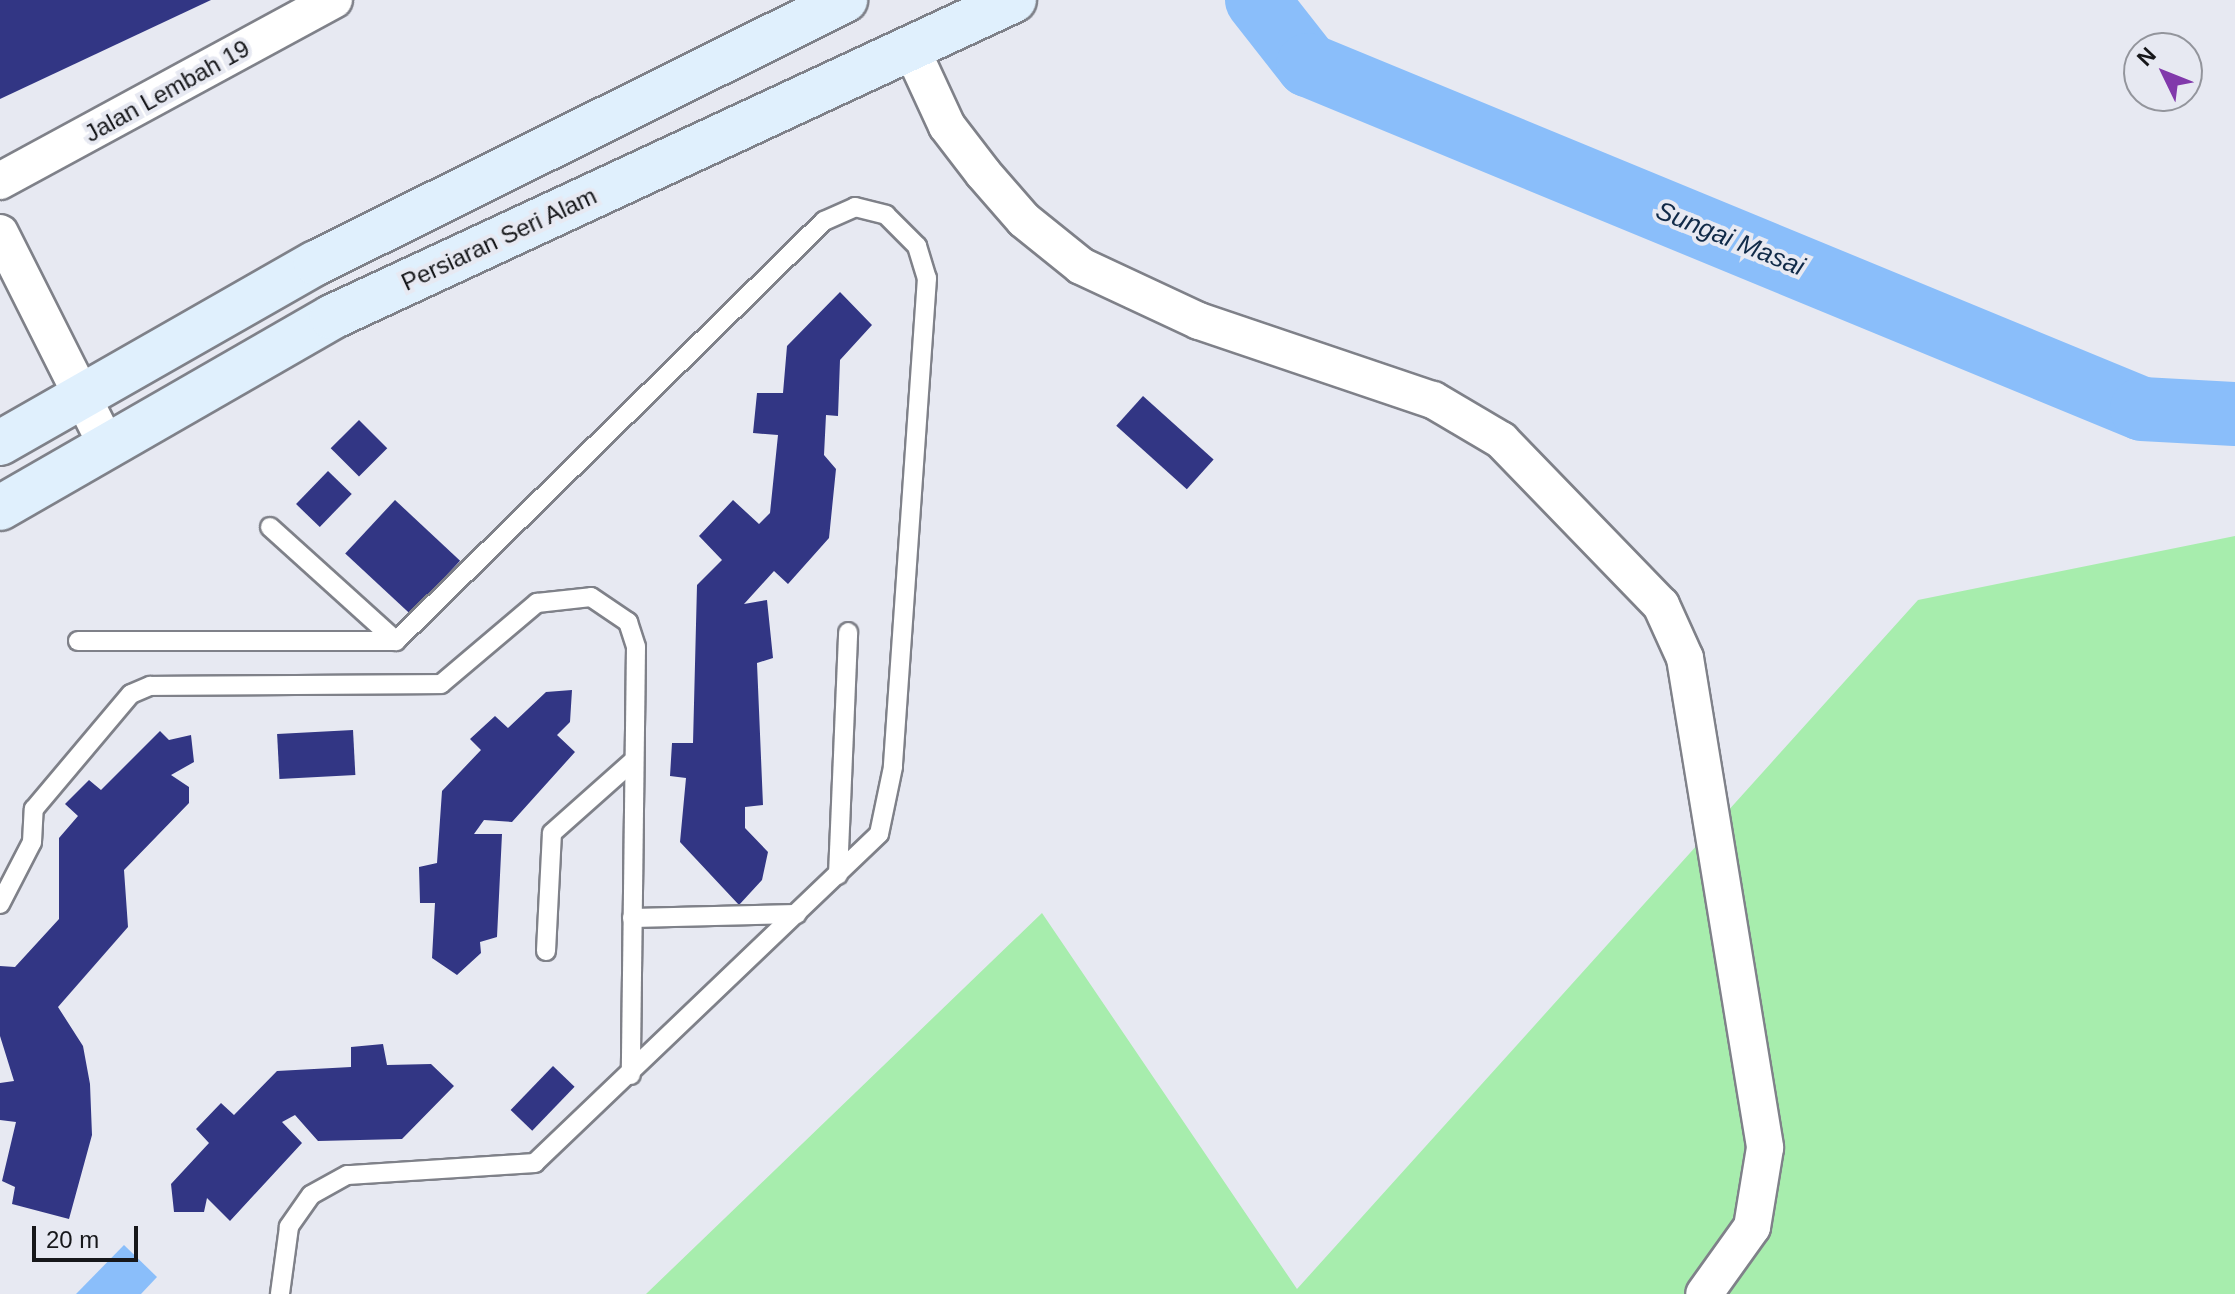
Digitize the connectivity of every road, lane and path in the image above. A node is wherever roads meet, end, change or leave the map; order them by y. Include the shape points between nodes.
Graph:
1 (334, 0) edge
2 (845, 0) edge
3 (1014, 0) edge
4 (910, 46) junction
5 (0, 181) edge
6 (0, 233) edge
7 (81, 397) junction
8 (0, 443) edge
9 (106, 444) junction
10 (0, 508) edge
11 (270, 527) dead end
12 (848, 632) dead end
13 (78, 641) dead end
14 (396, 641) junction
15 (633, 761) junction
16 (838, 875) junction
17 (0, 904) edge
18 (797, 914) junction
19 (632, 918) junction
20 (546, 951) dead end
21 (631, 1075) junction
22 (280, 1294) edge
23 (1704, 1294) edge

1 - 5 street, Jalan Lembah 19
2 - 7 main road via 316,263
3 - 4 main road, Persiaran Seri Alam
4 - 9 main road, Persiaran Seri Alam via 332,317
4 - 23 street via 947,126 983,173 1024,220 1081,266 1199,321 1421,395 1501,440 1661,605 1685,658 1765,1148 1752,1227
6 - 7 street
7 - 8 main road
7 - 9 street
9 - 10 main road, Persiaran Seri Alam
11 - 14 lane
12 - 16 lane
13 - 14 lane
14 - 16 lane via 824,221 855,207 886,215 917,246 927,278 895,751 879,834
15 - 17 lane via 636,647 621,614 591,597 537,603 441,684 150,686 120,701 34,809 32,842
15 - 19 lane
15 - 20 lane via 552,833
16 - 18 lane
18 - 19 lane
18 - 21 lane
19 - 21 lane
21 - 22 lane via 535,1163 347,1175 311,1195 289,1227

